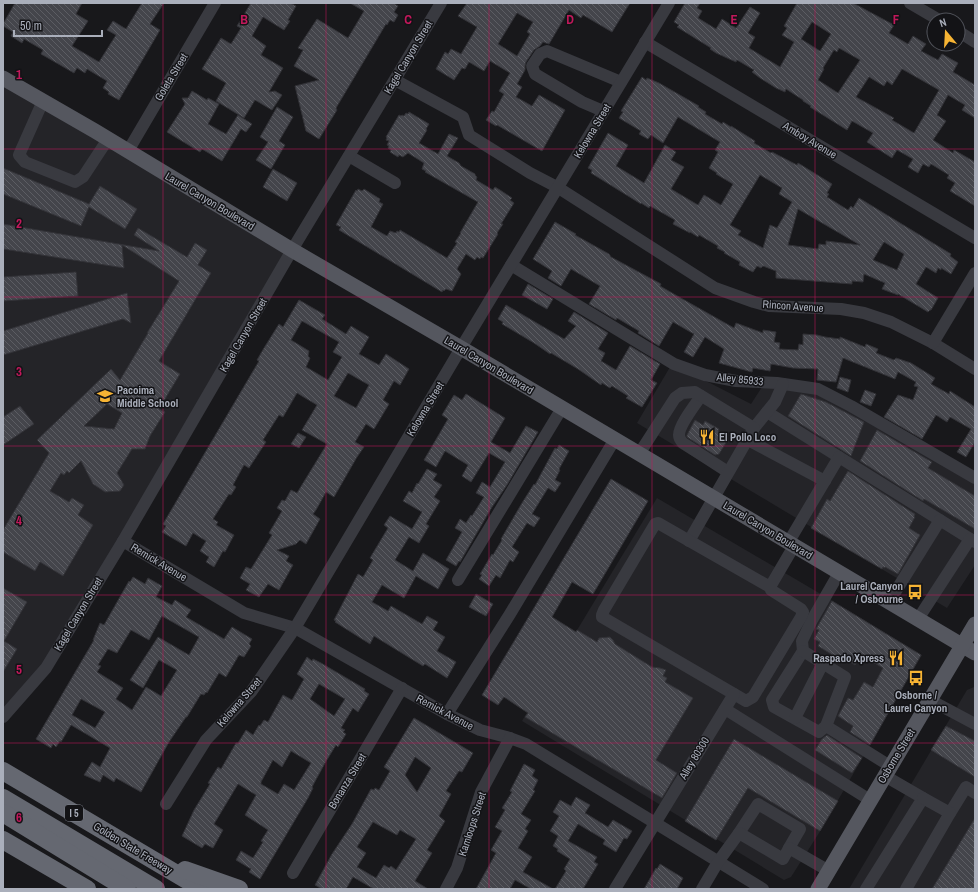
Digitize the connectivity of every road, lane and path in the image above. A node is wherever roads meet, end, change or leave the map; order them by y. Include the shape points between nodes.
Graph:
1 (215, 3) edge
2 (441, 3) edge
3 (669, 3) edge
4 (910, 3) edge
5 (926, 12) edge
6 (966, 36) edge
7 (646, 42) junction
8 (975, 42) edge
9 (3, 78) edge
10 (394, 80) junction
11 (621, 82) junction
12 (43, 101) junction
13 (603, 112) junction
14 (108, 139) junction
15 (128, 150) junction
16 (349, 156) junction
17 (395, 183) dead end
18 (558, 187) junction
19 (975, 238) edge
20 (292, 250) junction
21 (511, 265) junction
22 (975, 273) edge
23 (933, 343) junction
24 (461, 348) junction
25 (975, 369) edge
26 (783, 384) junction
27 (701, 396) junction
28 (562, 408) junction
29 (767, 412) junction
30 (754, 428) junction
31 (615, 439) junction
32 (748, 440) junction
33 (639, 454) junction
34 (839, 457) junction
35 (728, 472) junction
36 (975, 478) edge
37 (825, 481) junction
38 (713, 498) junction
39 (940, 520) junction
40 (972, 540) edge
41 (123, 541) junction
42 (689, 541) junction
43 (791, 544) junction
44 (839, 573) junction
45 (458, 580) dead end
46 (770, 587) junction
47 (889, 602) junction
48 (918, 619) junction
49 (975, 624) edge
50 (295, 628) junction
51 (962, 646) junction
52 (803, 651) junction
53 (975, 653) edge
54 (822, 663) junction
55 (402, 688) junction
56 (734, 694) junction
57 (930, 700) junction
58 (725, 709) junction
59 (448, 714) junction
60 (3, 717) edge
61 (794, 718) junction
62 (975, 724) edge
63 (826, 726) junction
64 (510, 738) junction
65 (3, 771) edge
66 (888, 771) junction
67 (975, 793) edge
68 (3, 798) edge
69 (924, 798) junction
70 (870, 800) junction
71 (166, 804) dead end
72 (950, 813) junction
73 (3, 814) edge
74 (655, 823) junction
75 (739, 833) junction
76 (3, 841) edge
77 (789, 848) junction
78 (144, 855) junction
79 (718, 862) junction
80 (829, 871) junction
81 (293, 873) dead end
82 (67, 889) edge
83 (87, 889) edge
84 (127, 889) edge
85 (156, 889) edge
86 (202, 889) edge
87 (239, 889) edge
88 (446, 889) edge
89 (615, 889) edge
90 (702, 889) edge
91 (763, 889) edge
92 (818, 889) edge
93 (866, 889) edge
94 (906, 889) edge

1 - 15 street, Goleta Street
2 - 10 street, Kagel Canyon Street
3 - 7 street, Kelowna Street
4 - 5 street
6 - 8 street
7 - 11 street, Kelowna Street
7 - 19 street, Amboy Avenue
9 - 12 main road, Laurel Canyon Boulevard
10 - 16 street, Kagel Canyon Street
10 - 18 street, Rincon Avenue via 463,117 468,136
11 - 13 street, Kelowna Street
11 - 13 street via 547,51 540,54 532,66 535,74
12 - 14 main road, Laurel Canyon Boulevard
12 - 14 street via 19,155 25,162 74,182 83,177
13 - 18 street, Kelowna Street
14 - 15 main road, Laurel Canyon Boulevard
15 - 20 main road, Laurel Canyon Boulevard
16 - 17 street
16 - 20 street, Kagel Canyon Street
18 - 21 street, Kelowna Street
18 - 23 street, Rincon Avenue via 715,288 769,306 841,309 864,313 891,322
20 - 24 main road, Laurel Canyon Boulevard
20 - 41 street, Kagel Canyon Street
21 - 24 street, Kelowna Street
21 - 26 street, Alley 85933 via 674,364 705,375 736,381
22 - 23 street
23 - 25 street, Rincon Avenue
24 - 28 main road, Laurel Canyon Boulevard
24 - 50 street, Kelowna Street
26 - 29 street
26 - 36 street, Alley 85933 via 818,389
27 - 30 street
27 - 33 street via 694,392 682,393 675,398
27 - 35 street via 681,427 680,438 683,443
28 - 31 main road, Laurel Canyon Boulevard
28 - 45 street
29 - 30 street
29 - 34 street
30 - 32 street
31 - 33 main road, Laurel Canyon Boulevard
31 - 59 street
32 - 35 street
32 - 37 street
33 - 38 main road, Laurel Canyon Boulevard
34 - 37 street
34 - 39 street
35 - 38 street
37 - 43 street
38 - 42 street
38 - 43 main road, Laurel Canyon Boulevard
39 - 40 street
39 - 47 street
40 - 48 street
41 - 50 street, Remick Avenue via 244,613
41 - 60 street, Kagel Canyon Street via 46,668
42 - 46 street
42 - 56 street via 655,524 602,617
43 - 44 main road, Laurel Canyon Boulevard
43 - 46 street
44 - 47 main road, Laurel Canyon Boulevard
44 - 52 street via 802,641
46 - 56 street via 803,612 753,697 746,701
47 - 48 main road, Laurel Canyon Boulevard
48 - 51 main road, Laurel Canyon Boulevard
49 - 51 main road, Osborne Street
50 - 55 street, Remick Avenue
50 - 71 street, Kelowna Street via 251,692 206,740
51 - 53 main road, Laurel Canyon Boulevard
51 - 57 main road, Osborne Street
52 - 54 street
52 - 61 street via 772,700 774,707
54 - 61 street
54 - 63 street via 845,677
55 - 59 street, Remick Avenue
55 - 81 street, Bonanza Street
56 - 58 street, Alley 80300
57 - 62 street
57 - 66 main road, Osborne Street
58 - 70 street
58 - 74 street, Alley 80300
59 - 64 street, Remick Avenue via 480,730
61 - 63 street via 820,732
63 - 66 street
64 - 74 street, Remick Avenue via 526,744
64 - 88 street, Kamloops Street via 481,792 457,868
65 - 78 highway, Golden State Freeway / I 5
66 - 69 street
66 - 70 main road, Osborne Street
67 - 72 street via 966,788
68 - 85 highway
69 - 72 street
69 - 93 street
70 - 80 main road, Osborne Street
72 - 94 street
73 - 84 highway
74 - 79 street, Remick Avenue
74 - 89 street, Alley 80300
75 - 77 street via 783,859
75 - 77 street via 758,804 800,829
75 - 79 street
76 - 82 highway
76 - 83 highway
77 - 80 street
78 - 86 highway, Golden State Freeway / I 5
78 - 87 highway
79 - 90 street
79 - 91 street, Remick Avenue
80 - 92 main road, Osborne Street

